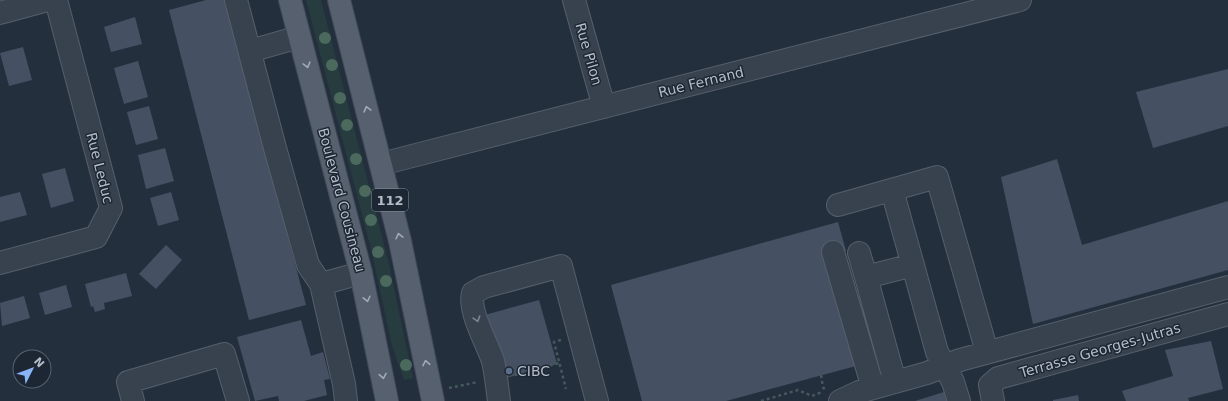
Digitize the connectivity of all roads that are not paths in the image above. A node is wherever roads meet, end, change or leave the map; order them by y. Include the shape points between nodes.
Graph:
1 (48, 0) edge
2 (56, 0) edge
3 (236, 0) edge
4 (290, 0) edge
5 (339, 0) edge
6 (574, 0) edge
7 (1020, 0) edge
8 (0, 13) edge
9 (300, 37) junction
10 (250, 51) junction
11 (604, 107) junction
12 (381, 164) junction
13 (892, 190) junction
14 (838, 205) dead end
15 (833, 252) dead end
16 (859, 253) dead end
17 (0, 263) edge
18 (913, 264) junction
19 (361, 273) junction
20 (866, 277) junction
21 (321, 284) junction
22 (1228, 287) edge
23 (1228, 314) edge
24 (987, 352) junction
25 (943, 366) junction
26 (894, 382) junction
27 (873, 388) junction
28 (833, 394) edge
29 (441, 395) edge
30 (383, 400) edge
31 (133, 401) edge
32 (238, 401) edge
33 (346, 401) edge
34 (499, 401) edge
35 (597, 401) edge
36 (959, 401) edge
37 (993, 401) edge

1 - 8 street
2 - 17 street, Rue Leduc via 111,208 96,237
3 - 10 street
4 - 9 main road, Boulevard Cousineau
12 -> 5 main road, 112
6 - 11 street, Rue Pilon
7 - 11 street, Rue Fernand
9 - 10 street
9 -> 19 main road, Boulevard Cousineau
10 - 21 street via 308,266
11 - 12 street, Rue Fernand
29 -> 12 main road, 112 via 417,317
13 - 14 street
13 - 18 street
13 - 24 street via 937,177
15 - 27 street
16 - 20 street
18 - 20 street
18 - 25 street
19 - 21 street
19 -> 30 main road, Boulevard Cousineau
20 - 26 street
21 - 33 street
22 - 24 street
23 - 37 street, Terrasse Georges-Jutras via 998,378 990,385
24 - 25 street
25 - 26 street
25 - 36 street via 953,382
26 - 27 street
27 - 28 street
31 - 32 street via 128,382 224,354
35 -> 34 street via 560,266 475,291 472,301 493,362

